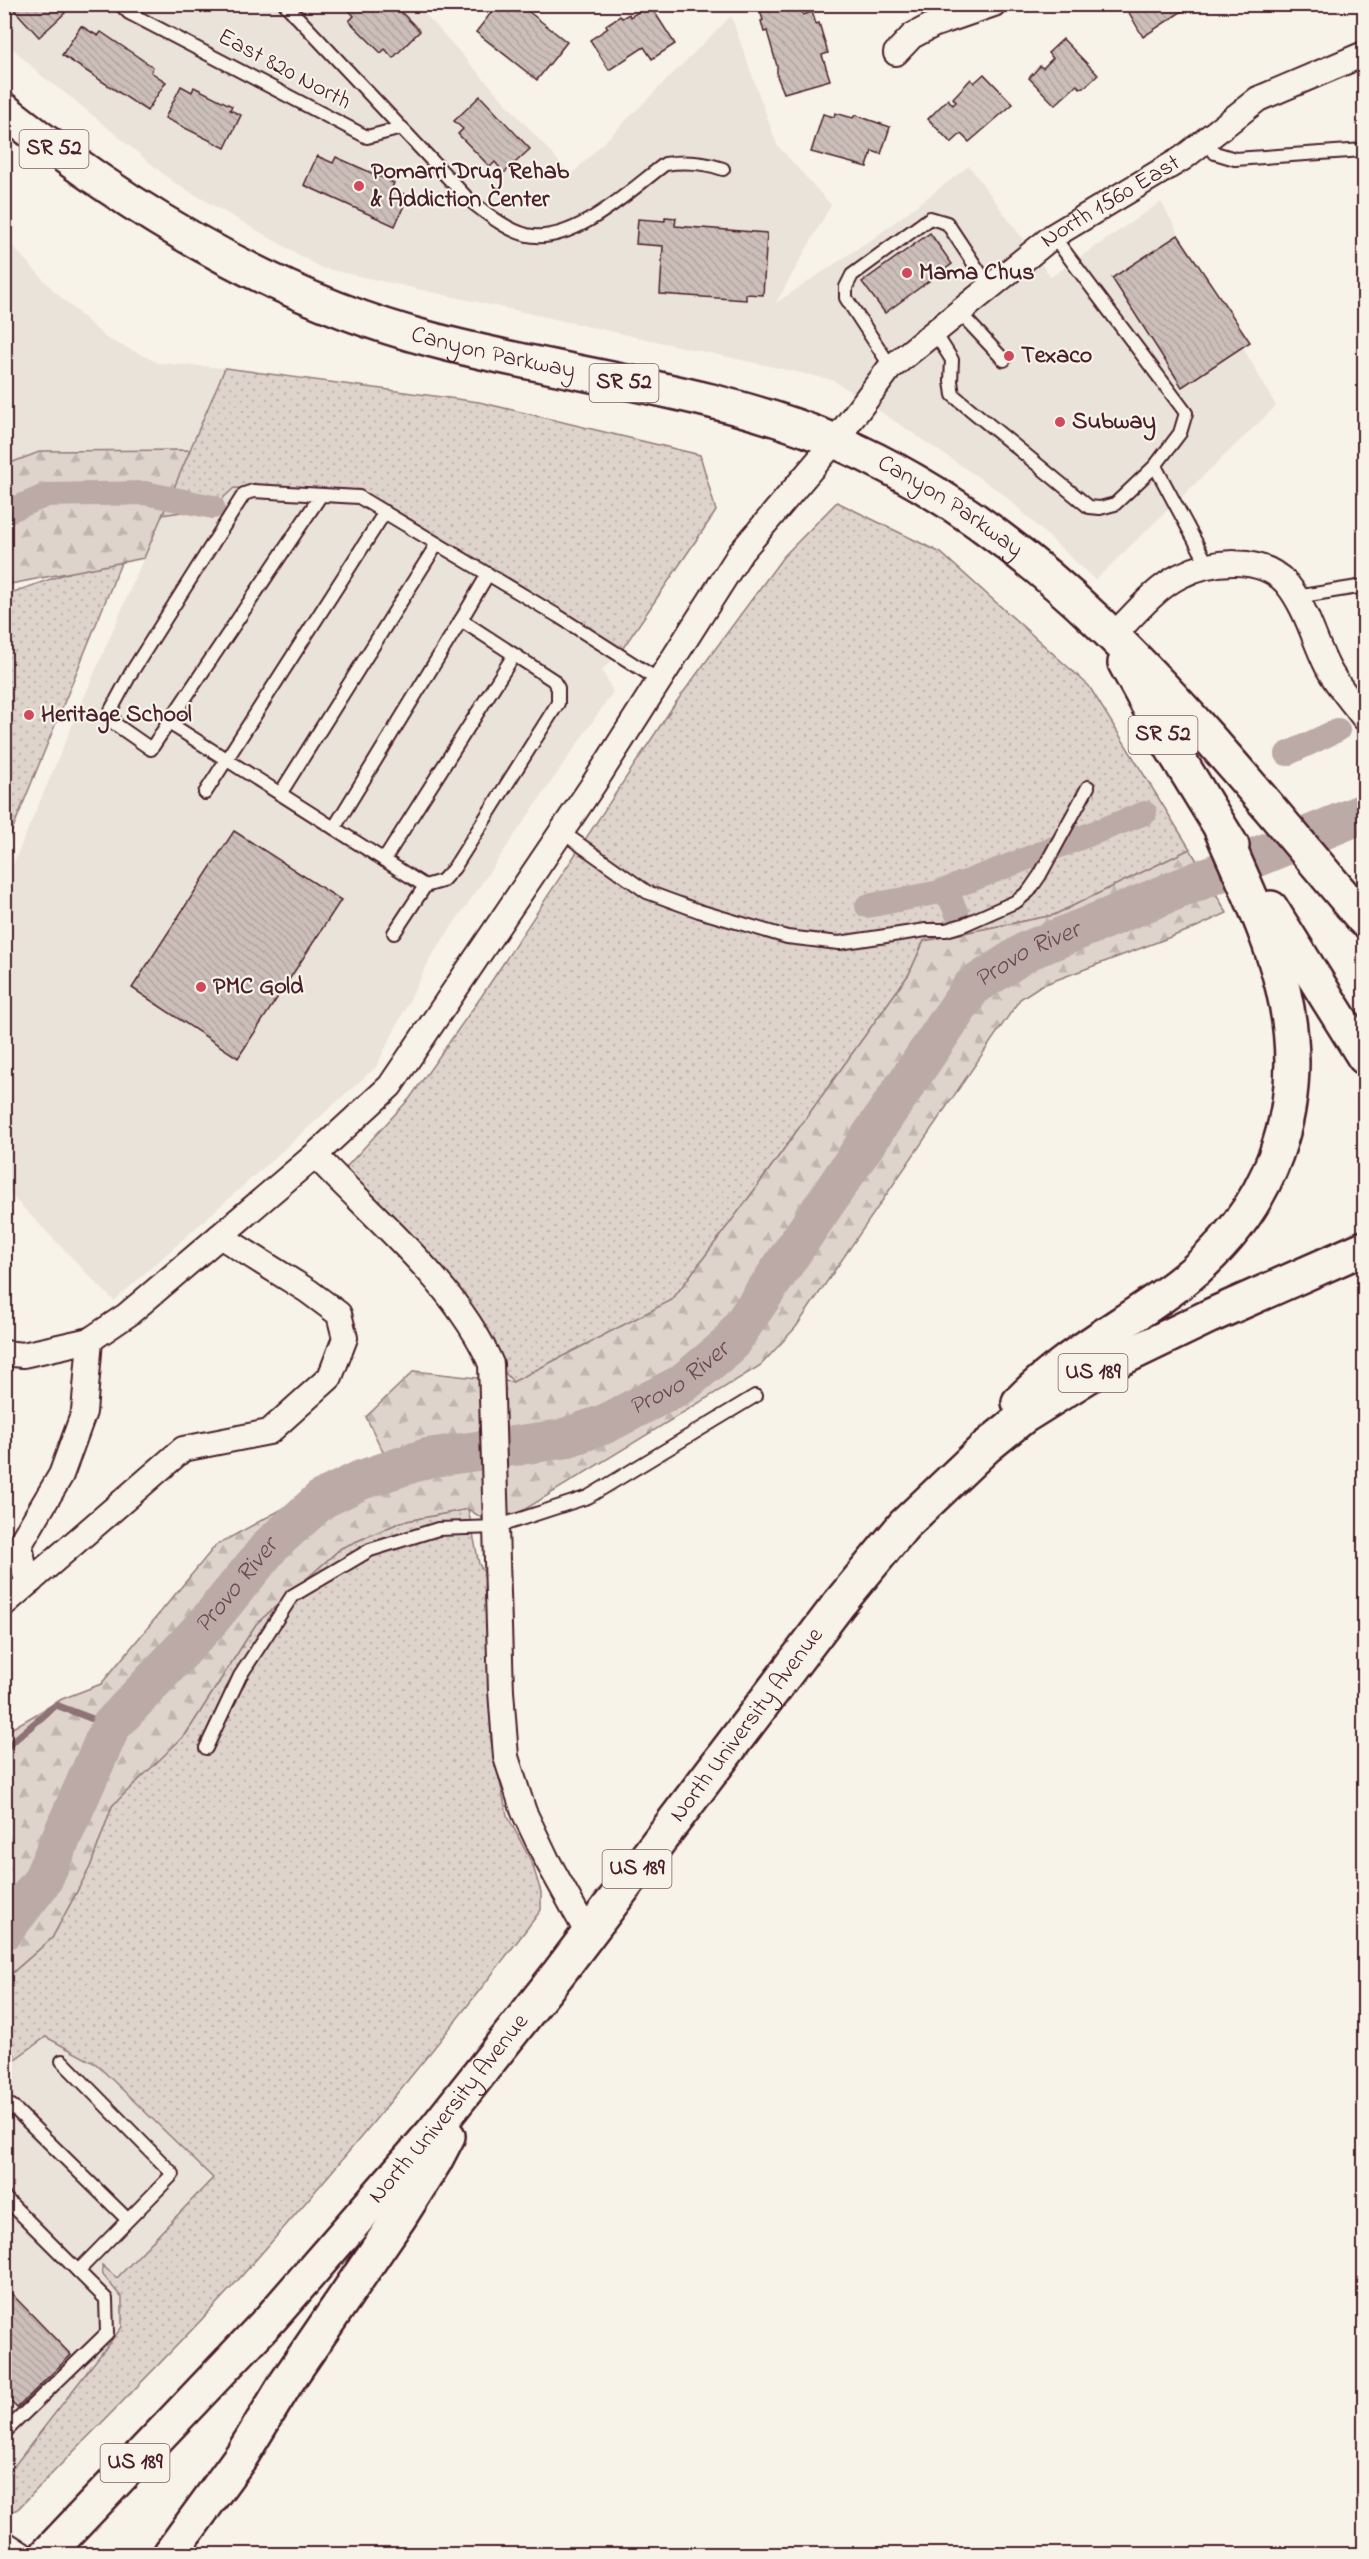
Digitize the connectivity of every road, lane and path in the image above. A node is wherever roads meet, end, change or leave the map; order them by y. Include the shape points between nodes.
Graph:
1 (120, 4) edge
2 (285, 4) edge
3 (994, 4) edge
4 (896, 53) dead end
5 (1365, 54) edge
6 (4, 111) edge
7 (402, 128) junction
8 (1206, 140) junction
9 (1365, 150) edge
10 (723, 169) dead end
11 (1053, 236) junction
12 (990, 288) junction
13 (960, 314) junction
14 (935, 333) junction
15 (1004, 360) dead end
16 (891, 367) junction
17 (835, 441) junction
18 (1155, 466) junction
19 (321, 495) junction
20 (385, 512) junction
21 (437, 544) junction
22 (1209, 567) junction
23 (488, 574) junction
24 (1365, 586) edge
25 (1296, 597) junction
26 (461, 621) junction
27 (1112, 637) junction
28 (514, 655) junction
29 (660, 681) junction
30 (1365, 718) edge
31 (168, 723) junction
32 (225, 759) junction
33 (1088, 788) dead end
34 (205, 793) dead end
35 (280, 794) junction
36 (334, 828) junction
37 (562, 832) junction
38 (384, 860) junction
39 (425, 886) junction
40 (1356, 909) edge
41 (1267, 917) junction
42 (394, 933) dead end
43 (1365, 1057) edge
44 (315, 1155) junction
45 (220, 1236) junction
46 (1365, 1248) edge
47 (90, 1340) junction
48 (4, 1353) edge
49 (755, 1396) dead end
50 (986, 1447) junction
51 (496, 1527) junction
52 (31, 1581) junction
53 (4, 1605) edge
54 (206, 1748) dead end
55 (588, 1935) junction
56 (62, 2061) dead end
57 (477, 2078) junction
58 (4, 2114) edge
59 (4, 2197) edge
60 (127, 2219) junction
61 (78, 2271) junction
62 (4, 2433) edge
63 (4, 2543) edge
64 (21, 2554) edge
65 (47, 2554) edge
66 (170, 2554) edge

1 - 7 lane, East 820 North via 129,13 367,137
2 - 7 lane
3 - 4 street via 933,25 912,36
5 - 8 street, North 1560 East via 1258,99
6 - 17 highway, Canyon Parkway / SR 52 via 50,147 160,220 262,275 350,314 468,349 707,401
7 - 10 lane via 468,199 498,221 527,235 564,232 589,220 665,164 705,163
8 - 9 lane via 1215,153 1235,159
8 - 11 street, North 1560 East via 1183,158
11 - 12 street, North 1560 East
11 - 18 lane via 1186,413 1180,433
12 - 13 street, North 1560 East
12 - 16 lane via 947,223 930,218 852,275 846,298
13 - 14 street, North 1560 East
13 - 15 lane
14 - 16 street, North 1560 East
14 - 18 lane via 952,360 953,394 1089,507 1115,504
16 - 17 street, North 1560 East
17 - 27 highway, Canyon Parkway / SR 52 via 931,490 974,517 1023,555
17 - 29 street, North 1560 East via 741,552
18 - 22 lane
19 - 20 lane via 359,497
19 - 31 lane
19 - 31 lane via 253,491 244,494 111,710 115,724 151,749
20 - 21 lane
20 - 32 lane
21 - 23 lane
21 - 35 lane
22 - 25 street via 1242,563 1255,566 1286,583
22 - 27 street via 1170,583
23 - 26 lane
23 - 29 lane
24 - 25 lane
25 - 30 street via 1327,667
26 - 28 lane
26 - 36 lane
27 - 40 highway, Canyon Parkway / SR 52 via 1155,679
27 - 41 highway, Canyon Parkway / SR 52 via 1147,707 1221,829
28 - 38 lane
28 - 39 lane via 553,680 558,688 558,703 454,868 442,881
29 - 37 street, North 1560 East
31 - 32 lane
32 - 34 lane
32 - 35 lane
33 - 37 lane via 1040,876 1017,901 946,930 839,943 787,937 647,892
35 - 36 lane
36 - 38 lane
37 - 44 street, North 1560 East via 390,1086
38 - 39 lane
39 - 42 lane
41 - 43 highway
41 - 50 highway via 1292,1057 1283,1130 1266,1182 1244,1218 1205,1262 1052,1371 1015,1406
44 - 45 street, North 1560 East
44 - 51 street via 434,1277 483,1346 493,1391
45 - 47 street, North 1560 East via 127,1315
45 - 52 street via 308,1290 339,1314 345,1338 330,1377 269,1432 183,1449
46 - 50 highway, North University Avenue / US 189 via 1098,1370 1023,1417
47 - 48 street via 22,1355
47 - 52 street via 84,1412 61,1475 20,1544 25,1574
49 - 51 lane via 588,1497
50 - 55 highway, North University Avenue / US 189 via 904,1526 868,1567
51 - 54 lane via 438,1529 370,1550 292,1596 240,1676
51 - 55 street via 506,1757 529,1822
52 - 53 street
55 - 57 highway, North University Avenue / US 189
56 - 60 lane via 173,2174
57 - 65 highway, North University Avenue / US 189 via 264,2325
57 - 66 highway via 435,2161 399,2218 286,2383 242,2455
58 - 60 lane via 12,2106
59 - 61 lane
60 - 61 lane
61 - 62 lane via 106,2299 107,2333
63 - 64 street

